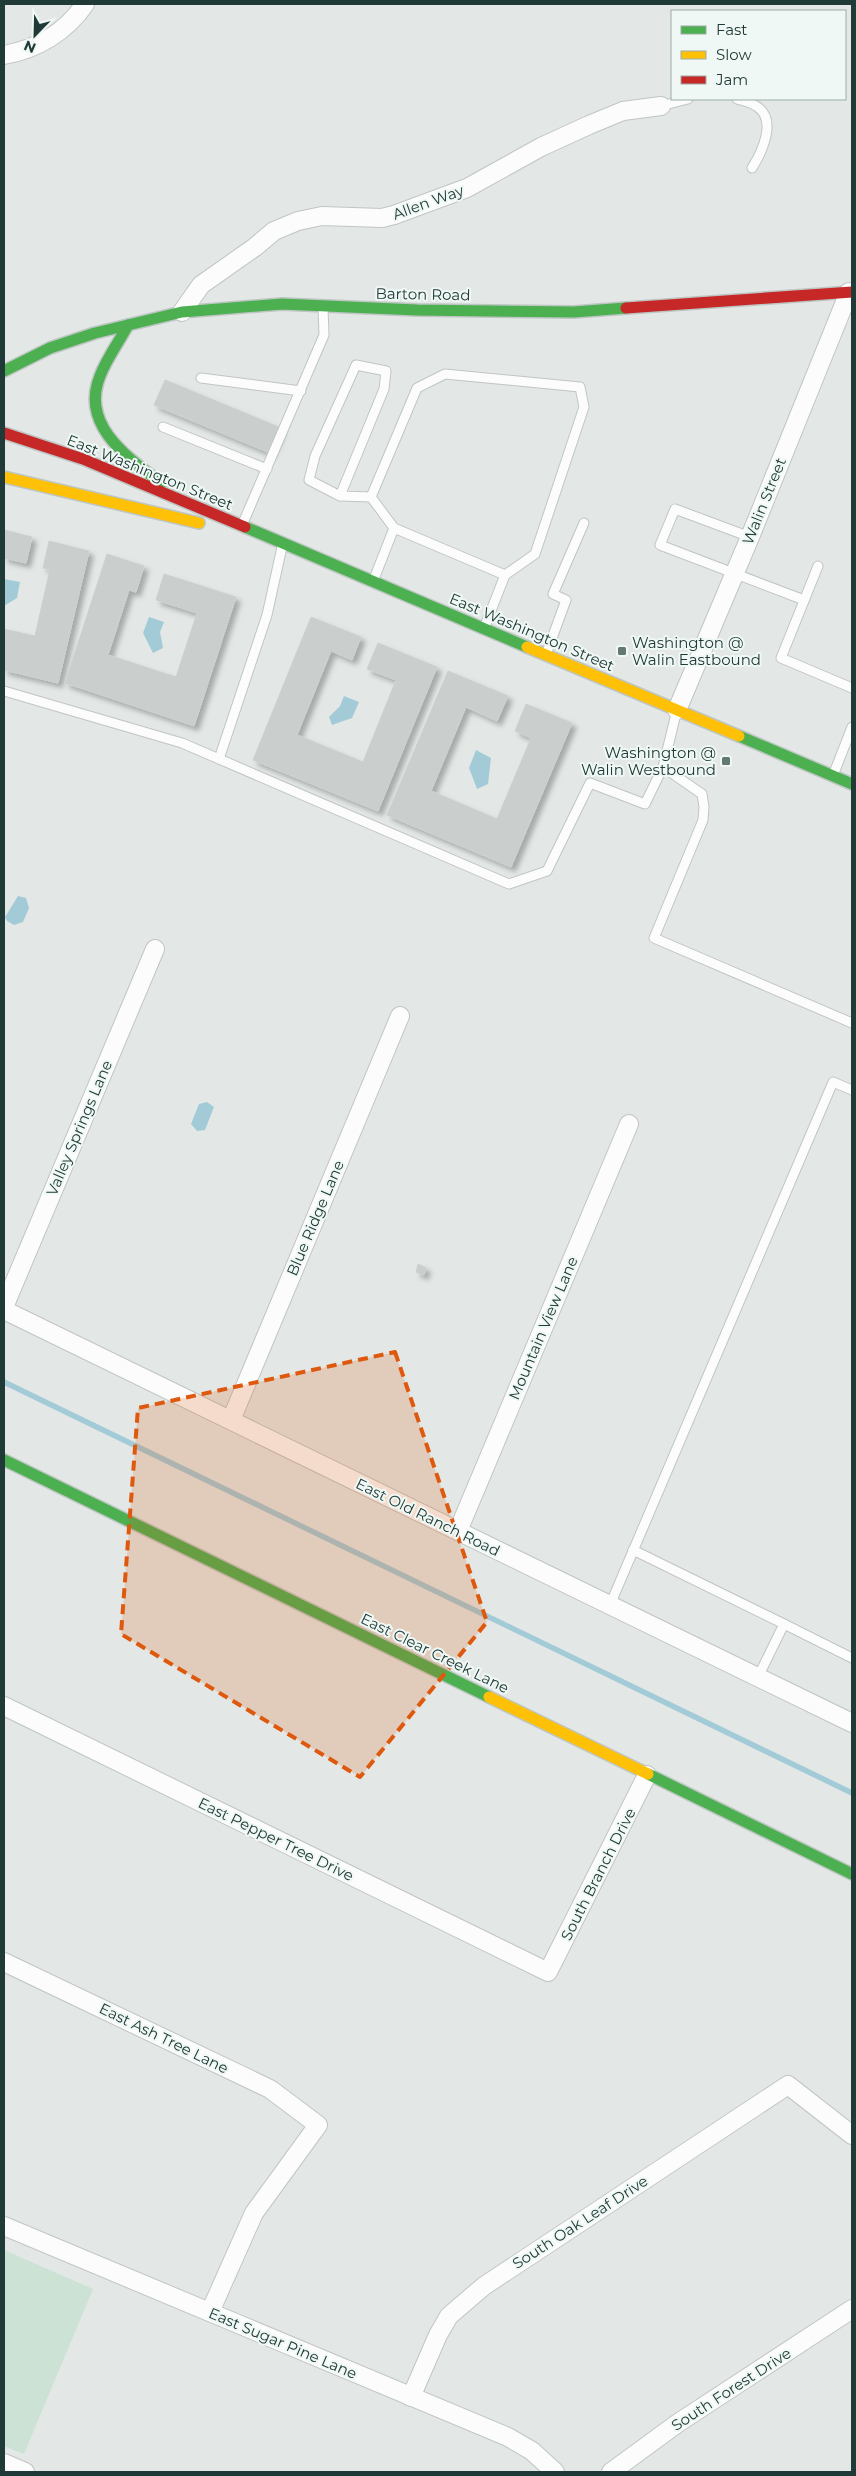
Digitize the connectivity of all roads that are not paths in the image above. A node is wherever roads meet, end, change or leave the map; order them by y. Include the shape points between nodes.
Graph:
1 (84, 4) edge
2 (4, 55) edge
3 (683, 100) edge
4 (740, 100) edge
5 (661, 106) joint
6 (752, 168) dead end
7 (851, 292) edge
8 (322, 306) junction
9 (182, 312) junction
10 (128, 325) junction
11 (4, 371) edge
12 (201, 378) dead end
13 (301, 391) junction
14 (163, 427) dead end
15 (4, 434) edge
16 (267, 469) junction
17 (4, 477) edge
18 (340, 496) junction
19 (372, 497) junction
20 (182, 501) junction
21 (584, 523) dead end
22 (242, 526) junction
23 (394, 528) junction
24 (750, 537) junction
25 (283, 544) junction
26 (818, 566) dead end
27 (734, 573) junction
28 (505, 575) junction
29 (373, 582) junction
30 (804, 600) junction
31 (484, 629) junction
32 (546, 655) junction
33 (852, 688) edge
34 (4, 691) edge
35 (677, 710) junction
36 (852, 727) edge
37 (219, 759) junction
38 (663, 767) junction
39 (833, 775) junction
40 (852, 784) edge
41 (154, 949) dead end
42 (400, 1016) dead end
43 (852, 1023) edge
44 (852, 1090) edge
45 (629, 1124) dead end
46 (4, 1308) edge
47 (231, 1420) junction
48 (4, 1460) edge
49 (458, 1531) junction
50 (633, 1550) junction
51 (610, 1605) junction
52 (784, 1624) junction
53 (852, 1658) edge
54 (758, 1677) junction
55 (4, 1706) edge
56 (852, 1723) edge
57 (647, 1775) junction
58 (852, 1874) edge
59 (4, 1962) edge
60 (548, 1972) joint
61 (852, 2135) edge
62 (4, 2226) edge
63 (852, 2309) edge
64 (210, 2312) junction
65 (412, 2396) junction
66 (4, 2464) edge
67 (25, 2472) edge
68 (555, 2472) edge
69 (611, 2472) edge

1 - 2 street via 58,34
3 - 5 lane
4 - 6 lane via 757,106 765,118 765,143
5 - 9 street, Allen Way via 624,112 589,125 467,188 394,215 382,218 322,216 274,231 201,284
7 - 8 main road, Barton Road via 574,312
7 - 24 street, Walin Street
8 - 9 main road, Barton Road via 282,304
8 - 13 lane via 324,335
9 - 10 main road, Barton Road
10 - 11 main road, Barton Road via 50,348
10 - 20 main road via 97,383 95,412 116,446
12 - 13 lane
13 - 16 lane
14 - 16 lane
15 - 20 main road, East Washington Street via 83,459
16 - 22 lane
17 - 25 main road, East Washington Street via 70,490
18 - 18 lane via 309,480 315,456 356,365 386,371 384,389
18 - 19 lane
19 - 23 lane
19 - 28 lane via 417,388 445,374 580,387 584,407 534,554
20 - 22 main road, East Washington Street
21 - 32 lane via 553,594 566,600
22 - 25 main road, East Washington Street
23 - 28 lane
23 - 29 lane
24 - 27 street, Walin Street
24 - 27 lane via 675,509 660,545
25 - 29 main road, East Washington Street
25 - 37 lane via 267,615
26 - 30 lane
27 - 30 lane
27 - 35 street, Walin Street
28 - 31 lane
29 - 31 main road, East Washington Street
30 - 33 lane via 781,658
31 - 32 main road, East Washington Street
32 - 35 main road, East Washington Street
34 - 37 lane via 182,744
35 - 38 lane
35 - 39 main road, East Washington Street
36 - 39 lane
37 - 38 lane via 510,884 547,871 590,783 644,804
38 - 43 lane via 702,794 704,807 703,820 654,938
39 - 40 main road, East Washington Street
41 - 46 street, Valley Springs Lane
42 - 47 street, Blue Ridge Lane
44 - 50 lane via 833,1082
45 - 49 street, Mountain View Lane
46 - 47 street, East Old Ranch Road
47 - 49 street, East Old Ranch Road
48 - 57 main road, East Clear Creek Lane
49 - 51 street, East Old Ranch Road
50 - 51 lane
50 - 52 lane
51 - 54 street, East Old Ranch Road
52 - 53 lane
52 - 54 lane
54 - 56 street, East Old Ranch Road
55 - 60 street, East Pepper Tree Drive
57 - 58 main road, East Clear Creek Lane
57 - 60 street, South Branch Drive
59 - 64 street, East Ash Tree Lane via 270,2089 318,2125 254,2213
61 - 65 street, South Oak Leaf Drive via 788,2085 484,2286 449,2316
62 - 64 street, East Sugar Pine Lane
63 - 69 street, South Forest Drive via 678,2423
64 - 65 street, East Sugar Pine Lane
65 - 68 street, East Sugar Pine Lane via 508,2437 532,2451
66 - 67 street

